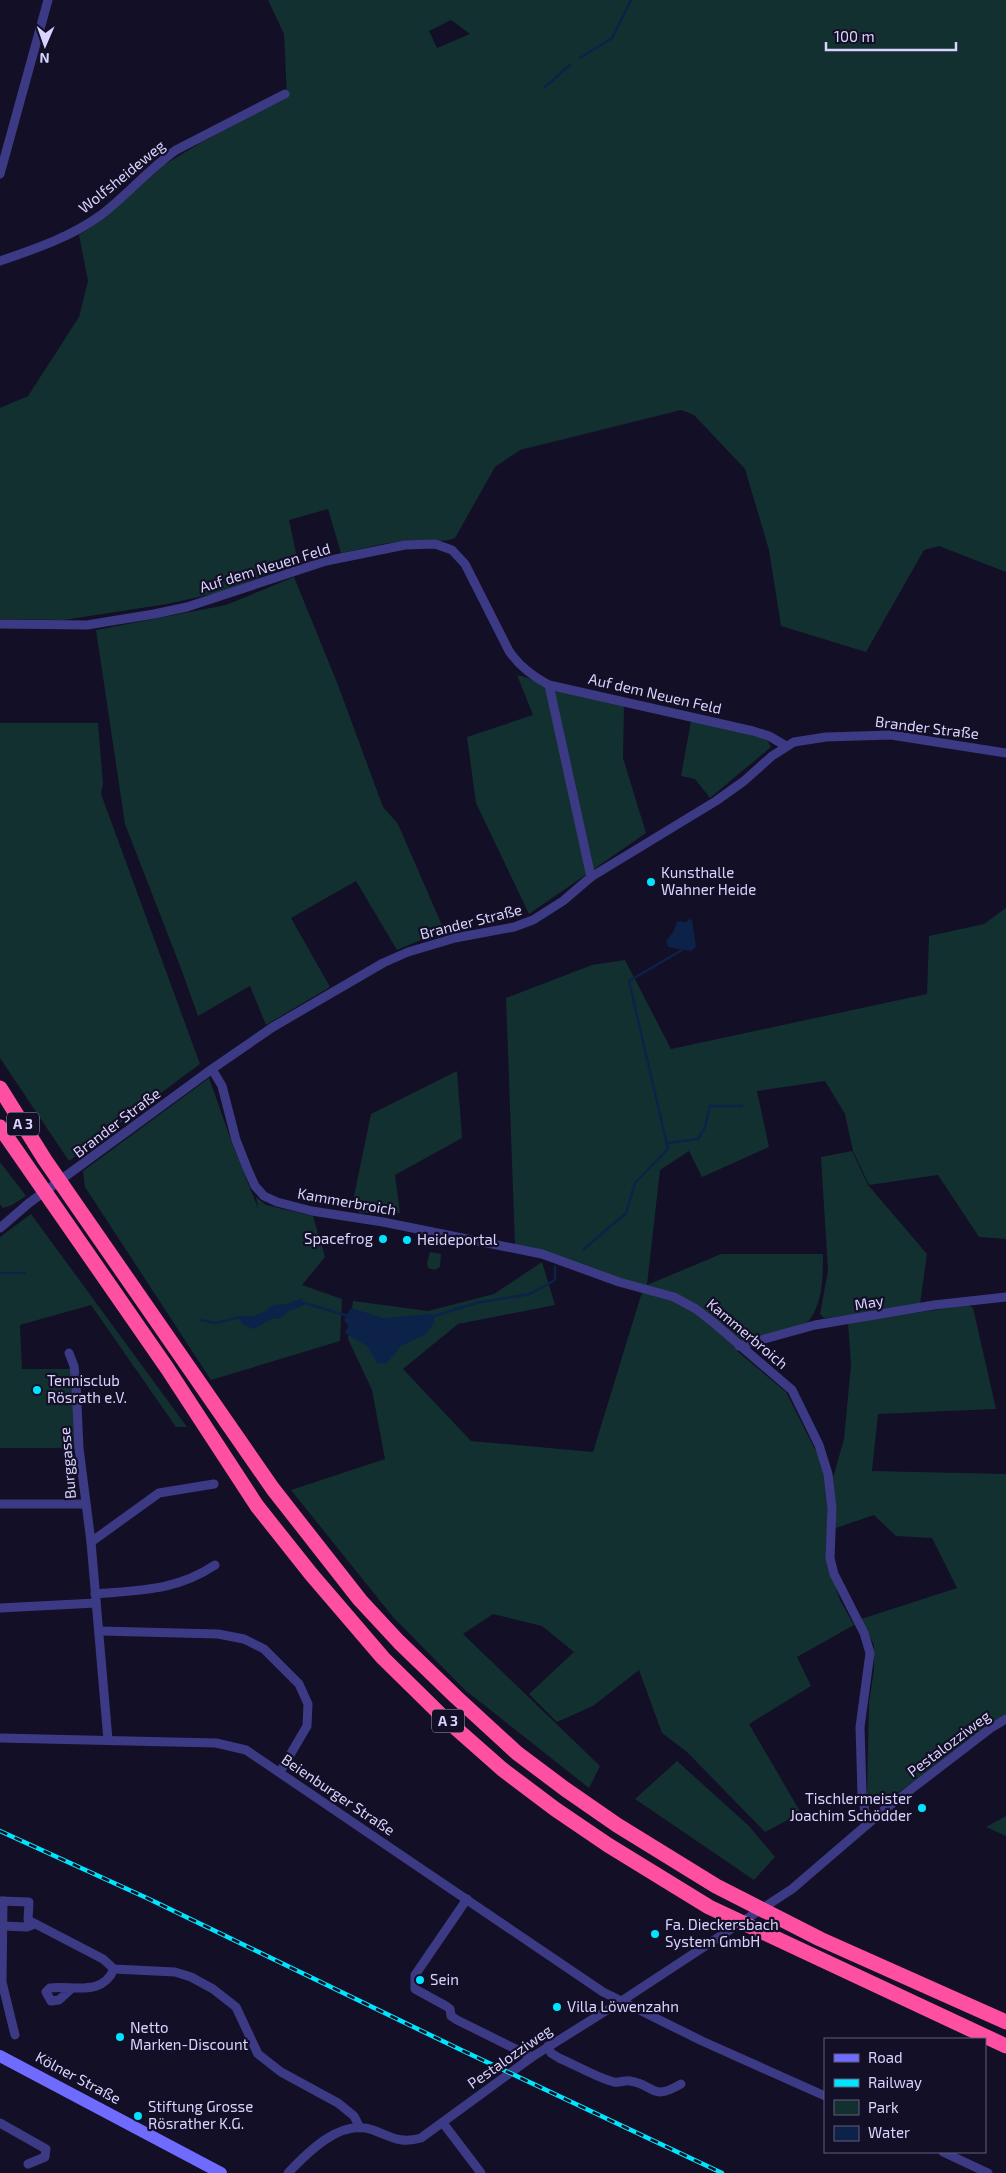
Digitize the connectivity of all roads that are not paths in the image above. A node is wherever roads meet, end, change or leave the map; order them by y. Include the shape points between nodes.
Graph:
1 (48, 0) edge
2 (285, 94) dead end
3 (0, 174) edge
4 (0, 261) edge
5 (0, 624) edge
6 (549, 685) junction
7 (786, 746) junction
8 (1006, 753) edge
9 (591, 877) junction
10 (212, 1069) junction
11 (0, 1088) edge
12 (0, 1127) edge
13 (0, 1228) edge
14 (1006, 1297) edge
15 (739, 1346) junction
16 (69, 1352) dead end
17 (214, 1484) dead end
18 (0, 1504) edge
19 (85, 1504) junction
20 (91, 1542) junction
21 (215, 1566) dead end
22 (96, 1598) junction
23 (0, 1608) edge
24 (100, 1630) junction
25 (1006, 1719) edge
26 (0, 1738) edge
27 (108, 1740) junction
28 (280, 1772) junction
29 (870, 1822) junction
30 (467, 1899) junction
31 (2, 1901) edge
32 (34, 1924) junction
33 (2, 1926) junction
34 (114, 1969) junction
35 (71, 1989) dead end
36 (620, 2002) junction
37 (1006, 2022) edge
38 (15, 2035) dead end
39 (548, 2046) junction
40 (1006, 2046) edge
41 (0, 2056) edge
42 (529, 2059) junction
43 (681, 2084) dead end
44 (824, 2096) edge
45 (0, 2122) edge
46 (443, 2123) junction
47 (360, 2128) junction
48 (945, 2153) edge
49 (28, 2164) dead end
50 (221, 2173) edge
51 (288, 2173) edge
52 (481, 2173) edge
53 (988, 2173) edge

1 - 3 street
2 - 4 street, Wolfsheideweg via 176,150 100,216 77,230 49,244
5 - 6 street, Auf dem Neuen Feld via 87,625 154,614 203,602 326,561 405,545 435,544 459,555 514,659 534,677
6 - 7 street, Auf dem Neuen Feld via 753,730
6 - 9 street
7 - 8 street, Brander Straße via 826,737 891,735
7 - 9 street, Brander Straße via 716,801
9 - 10 street, Brander Straße via 563,901 533,920 435,944 383,963 280,1023
10 - 13 street, Brander Straße via 29,1203
10 - 15 street, Kammerbroich via 222,1086 247,1168 255,1186 264,1196 312,1211 542,1254 619,1282 674,1297 696,1309
11 - 37 highway, A 3 via 45,1160 273,1489 329,1562 399,1642 517,1753 617,1825 716,1886 820,1939
12 - 40 highway, A 3 via 167,1368 257,1506 384,1658 442,1716 502,1769 608,1846 709,1907
14 - 15 street, May via 934,1305 815,1325
15 - 29 street, Kammerbroich via 792,1390 819,1445 828,1474 832,1508 830,1558 837,1582 864,1633 870,1654 860,1727 862,1793
16 - 19 street, Burggasse via 74,1366
17 - 20 street via 159,1494
18 - 19 street
19 - 20 street, Burggasse
20 - 22 street, Burggasse
21 - 22 street via 184,1583
22 - 23 street
22 - 24 street, Burggasse
24 - 27 street, Burggasse
24 - 28 street via 224,1635 244,1639 264,1649 299,1684 308,1704 307,1726
25 - 29 street, Pestalozziweg
26 - 27 street, Beienburger Straße
27 - 28 street, Beienburger Straße via 226,1744 246,1750
28 - 30 street, Beienburger Straße
29 - 36 street, Pestalozziweg via 792,1889
30 - 36 street, Beienburger Straße
30 - 42 street via 415,1975 415,1989 446,2006 457,2020
31 - 32 street via 29,1902 28,1920
31 - 33 street
32 - 33 street via 27,1928
32 - 34 street via 103,1959
33 - 38 street via 2,1982
34 - 35 street via 101,1985
34 - 47 street via 175,1972 213,1989 236,2007 258,2054 281,2072 338,2104 354,2116
36 - 39 street, Pestalozziweg
36 - 44 street, Beienburger Straße
39 - 42 street, Pestalozziweg
39 - 43 street via 551,2053 559,2058 614,2082 630,2081 661,2093
41 - 50 main road, Kölner Straße
42 - 46 street, Pestalozziweg
45 - 49 street via 46,2149 45,2157
46 - 47 street, Pestalozziweg via 409,2142
46 - 52 street
47 - 51 street, Pestalozziweg via 344,2130 328,2139
48 - 53 street

